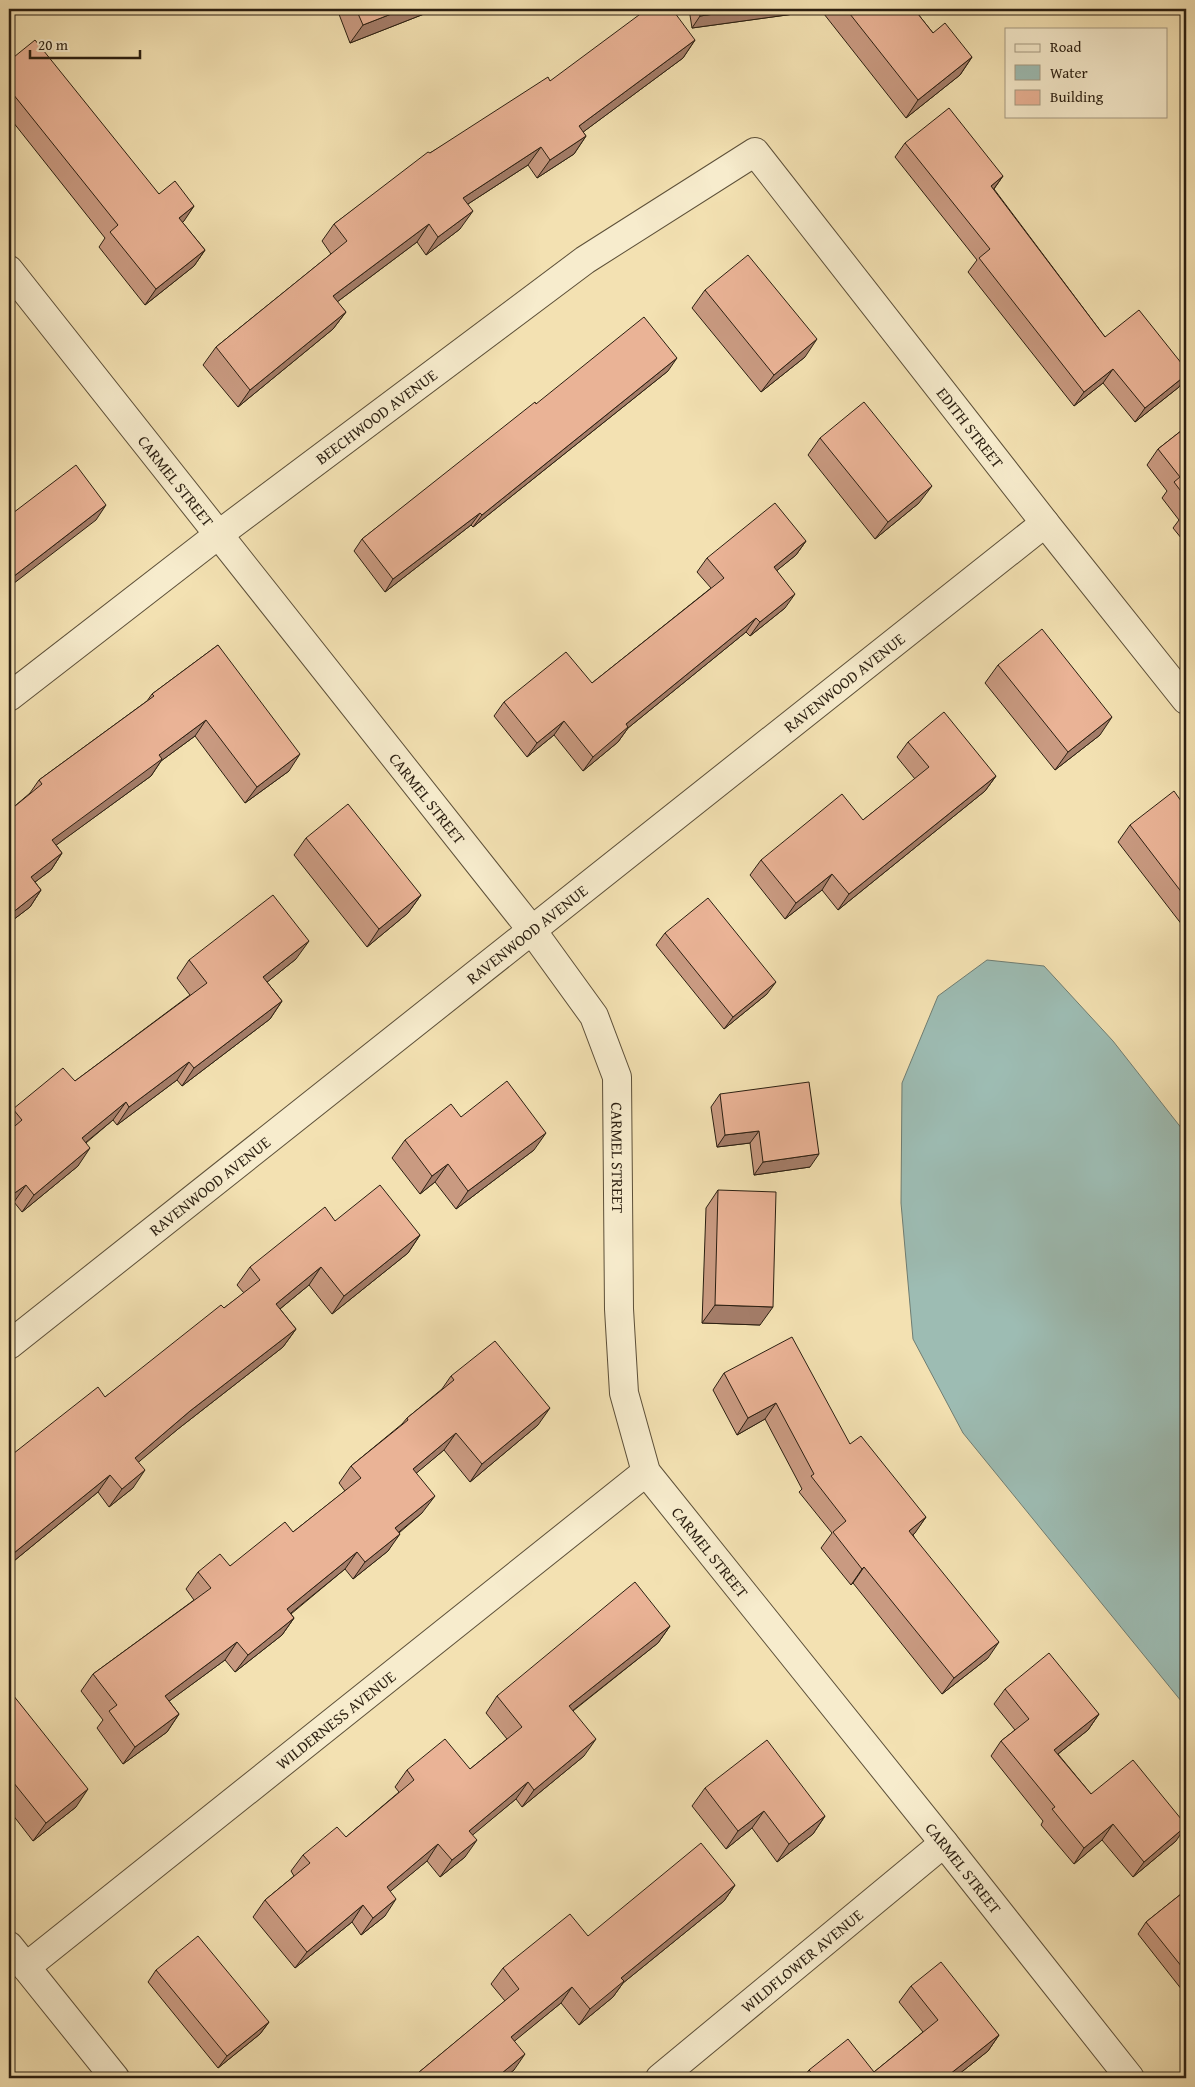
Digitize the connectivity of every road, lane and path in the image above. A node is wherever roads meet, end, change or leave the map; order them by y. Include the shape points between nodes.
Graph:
1 (755, 152) joint
2 (9, 270) edge
3 (1044, 523) junction
4 (218, 535) junction
5 (9, 697) edge
6 (1186, 700) edge
7 (531, 929) junction
8 (9, 1345) edge
9 (646, 1472) junction
10 (944, 1843) junction
11 (9, 1946) edge
12 (26, 1967) junction
13 (115, 2078) edge
14 (660, 2078) edge
15 (1130, 2078) edge

1 - 3 street, EDITH STREET
1 - 4 street, BEECHWOOD AVENUE via 585,260
2 - 4 street, CARMEL STREET
3 - 6 street, EDITH STREET
3 - 7 street, RAVENWOOD AVENUE
4 - 5 street, BEECHWOOD AVENUE
4 - 7 street, CARMEL STREET
7 - 8 street, RAVENWOOD AVENUE
7 - 9 street, CARMEL STREET via 594,1016 617,1077 619,1309 624,1393
9 - 10 street, CARMEL STREET
9 - 12 street, WILDERNESS AVENUE
10 - 14 street, WILDFLOWER AVENUE
10 - 15 street, CARMEL STREET
11 - 12 street
12 - 13 street

